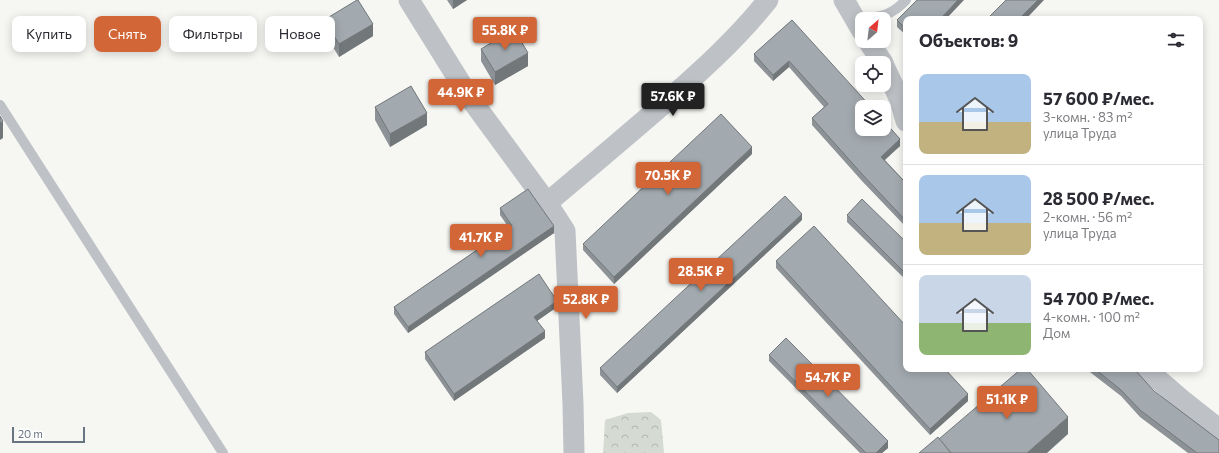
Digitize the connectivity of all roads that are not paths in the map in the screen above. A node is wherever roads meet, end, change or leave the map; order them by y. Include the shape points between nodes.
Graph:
1 (409, 0) edge
2 (768, 0) edge
3 (844, 0) edge
4 (906, 0) edge
5 (891, 12) edge
6 (855, 20) edge
7 (891, 81) edge
8 (0, 105) edge
9 (903, 110) edge
10 (547, 203) junction
11 (1149, 372) edge
12 (1219, 429) edge
13 (223, 453) edge
14 (574, 453) edge

1 - 10 street via 470,98
2 - 10 street via 750,23 706,67
3 - 6 street
4 - 5 lane
7 - 9 street
8 - 13 lane
10 - 14 street via 565,231
11 - 12 street

